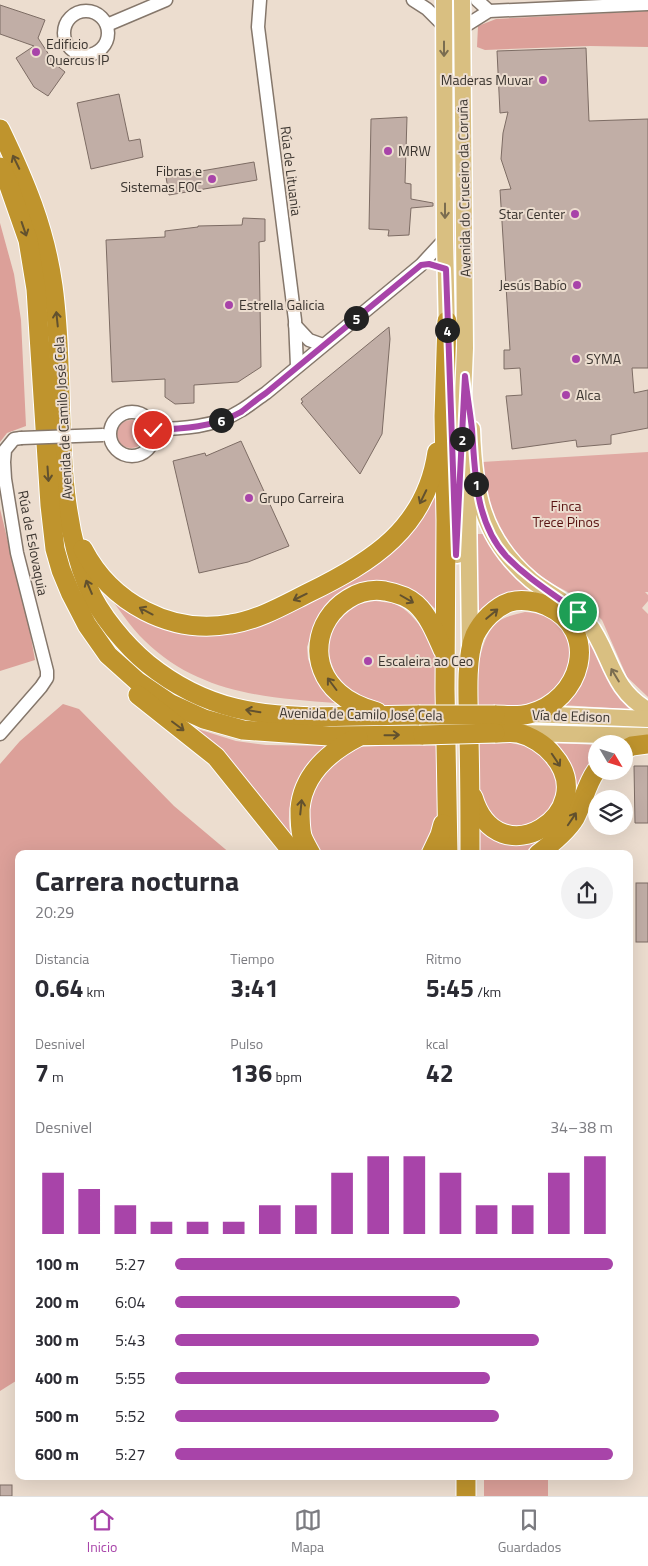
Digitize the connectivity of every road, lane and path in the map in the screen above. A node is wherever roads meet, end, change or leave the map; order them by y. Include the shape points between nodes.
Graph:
1 (166, 0) edge
2 (248, 0) edge
3 (260, 0) edge
4 (413, 0) edge
5 (444, 0) edge
6 (462, 0) edge
7 (648, 4) edge
8 (482, 5) edge
9 (258, 22) junction
10 (107, 25) dead end
11 (444, 26) junction
12 (462, 28) junction
13 (0, 129) edge
14 (0, 167) edge
15 (445, 239) junction
16 (421, 265) junction
17 (446, 269) junction
18 (447, 321) junction
19 (295, 331) junction
20 (323, 345) junction
21 (311, 355) junction
22 (297, 366) junction
23 (465, 376) junction
24 (469, 408) junction
25 (444, 416) junction
26 (153, 430) junction
27 (106, 435) junction
28 (74, 541) junction
29 (456, 555) junction
30 (108, 656) junction
31 (445, 656) junction
32 (470, 656) junction
33 (648, 710) edge
34 (528, 714) junction
35 (389, 715) junction
36 (495, 715) joint
37 (648, 719) edge
38 (517, 733) junction
39 (0, 734) edge
40 (495, 734) joint
41 (361, 736) junction
42 (648, 736) edge
43 (648, 744) edge
44 (633, 746) edge
45 (591, 780) edge
46 (470, 789) junction
47 (446, 813) junction
48 (291, 850) edge
49 (308, 850) edge
50 (433, 850) edge
51 (448, 850) edge
52 (458, 850) edge
53 (470, 850) edge
54 (543, 850) edge
55 (466, 1480) edge
56 (466, 1496) edge

1 - 10 street
2 - 9 street, Rúa de Lituania
3 - 9 street, Rúa de Lituania
4 - 11 street
5 - 11 main road, Avenida do Cruceiro da Coruña
6 - 12 main road, Avenida do Cruceiro da Coruña
7 - 8 street
8 - 12 street via 477,18
9 - 19 street, Rúa de Lituania
11 -> 15 main road, Avenida do Cruceiro da Coruña
12 - 23 main road, Avenida do Cruceiro da Coruña
28 -> 13 highway, Avenida de Camilo José Cela via 64,472 53,284 40,223
14 -> 30 highway, Avenida de Camilo José Cela via 28,240 36,289 55,549 79,609
15 - 16 street
15 - 17 main road, Avenida do Cruceiro da Coruña
16 - 17 street
16 - 20 street
17 - 18 main road, Avenida do Cruceiro da Coruña
18 - 25 highway
18 - 29 main road, Avenida do Cruceiro da Coruña
19 - 20 street
19 - 21 street via 300,346
19 - 22 street, Rúa de Lituania
20 - 21 street
21 - 22 street
22 - 26 street via 240,412 222,420
23 - 24 main road
23 - 29 main road
24 - 32 main road
33 -> 24 main road via 630,696 615,677 588,622 531,580 496,541 481,508 475,479
25 -> 28 highway via 432,476 400,533 377,554 347,574 247,620 197,626 149,614 112,588
25 - 31 highway
26 - 27 street via 146,417 133,412 119,416
26 - 27 street via 147,449 135,455 127,455 115,448
27 - 39 street, Rúa de Eslovaquia, bridge via 14,439 6,450 5,479 17,553 47,678
35 -> 28 highway, Avenida de Camilo José Cela via 314,716 235,708 202,697 168,679 136,654 110,624 89,589
29 - 52 highway
30 - 41 highway, Avenida de Camilo José Cela via 171,704 204,719 243,730
30 -> 48 highway via 115,674 138,696 216,757
35 -> 31 highway via 349,701 327,677 319,657 319,641 331,613 352,596 366,591 380,590 406,596 428,619
31 - 47 highway
32 -> 34 highway via 475,636 487,617 511,602 538,602 566,618 578,637 580,663 577,673 566,691 550,705
32 - 46 highway
34 - 36 highway, Vía de Edison
34 - 37 main road, Vía de Edison
35 - 36 highway, Avenida de Camilo José Cela, bridge
38 - 40 highway, Vía de Edison
38 - 42 main road, Vía de Edison
38 -> 46 highway via 535,740 559,762 566,797 553,820 523,836 496,831 477,811
41 -> 40 highway, Avenida de Camilo José Cela, bridge
49 -> 41 highway via 300,819 307,783 330,754
43 - 44 highway
54 -> 45 highway via 574,819
46 - 53 highway
47 - 50 highway
47 - 51 highway
55 - 56 highway

